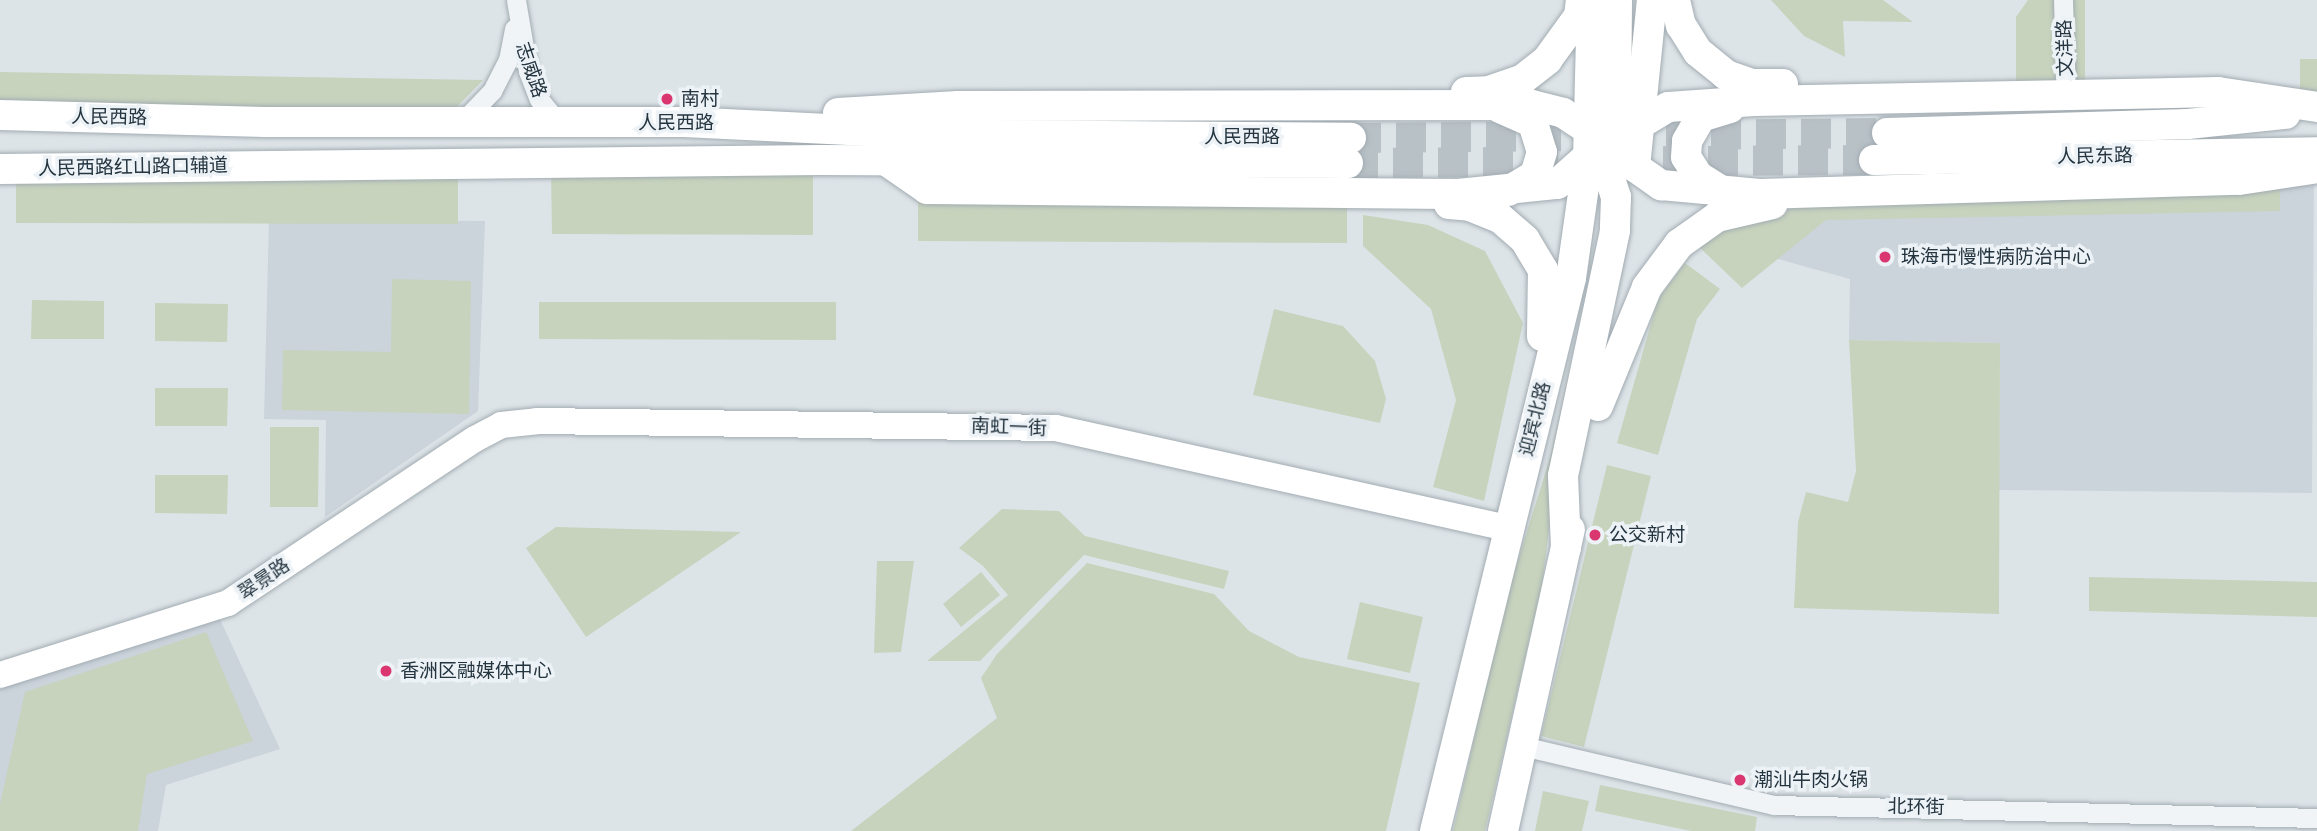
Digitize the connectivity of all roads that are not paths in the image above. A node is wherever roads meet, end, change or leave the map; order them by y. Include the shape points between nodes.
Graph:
1 (1581, 0) edge
2 (1592, 0) edge
3 (1617, 0) edge
4 (1652, 0) edge
5 (1675, 0) edge
6 (2063, 0) edge
7 (516, 6) edge
8 (2066, 96) junction
9 (1960, 98) junction
10 (1754, 101) junction
11 (1229, 106) junction
12 (1497, 106) junction
13 (2317, 109) edge
14 (0, 115) edge
15 (684, 122) junction
16 (461, 123) junction
17 (559, 124) junction
18 (1612, 145) junction
19 (2317, 152) edge
20 (885, 160) junction
21 (265, 163) joint
22 (2317, 168) edge
23 (0, 169) edge
24 (1507, 191) junction
25 (1860, 191) junction
26 (1723, 192) junction
27 (1345, 193) junction
28 (1598, 406) junction
29 (501, 425) joint
30 (1531, 437) junction
31 (1508, 528) junction
32 (1566, 548) junction
33 (0, 675) edge
34 (1522, 746) junction
35 (2317, 818) edge
36 (1435, 831) edge
37 (1503, 831) edge

1 - 11 main road via 1579,16 1558,50 1523,79 1489,91 1345,94
2 - 18 main road
3 - 18 main road
4 - 18 main road via 1646,76
5 - 9 main road via 1681,25 1698,52 1739,80 1752,84 1892,84
6 - 8 street, 文洋路
7 - 16 street, 志威路 via 508,60 492,91
7 - 17 street, 志威路 via 528,71 539,99
8 - 9 main road
8 - 13 main road via 2218,92
9 - 10 main road
10 - 18 main road via 1668,107
10 - 26 main road via 1701,117 1687,141 1686,157 1698,176
11 - 12 main road
11 - 15 main road via 958,106
12 - 18 main road via 1532,105 1563,113
12 - 24 main road via 1533,123 1542,152 1535,175
13 - 19 main road, 人民东路 via 2188,124 1880,147
14 - 16 main road, 人民西路
15 - 17 main road, 人民西路
15 - 20 main road, 人民西路 via 1350,150
16 - 17 main road, 人民西路
18 - 24 main road via 1556,184
18 - 26 main road via 1661,185
18 - 28 main road via 1621,293
18 - 30 main road, 迎宾北路 via 1584,203 1571,278
18 - 32 main road via 1615,232 1563,476
20 - 21 main road, 人民西路
20 - 27 main road via 928,189
21 - 23 main road, 人民西路红山路口辅道
22 - 25 main road via 2239,180
24 - 27 main road
25 - 26 main road
25 - 28 main road via 1717,217 1679,244 1647,287
27 - 30 main road via 1471,206 1500,218 1525,240 1544,270 1546,305
28 - 32 main road
29 - 31 main road, 南虹一街 via 562,421 1056,428
29 - 33 main road, 翠景路 via 228,603
30 - 31 main road, 迎宾北路
31 - 36 main road, 迎宾北路
32 - 34 main road
34 - 35 street, 北环街 via 1774,805
34 - 37 main road

